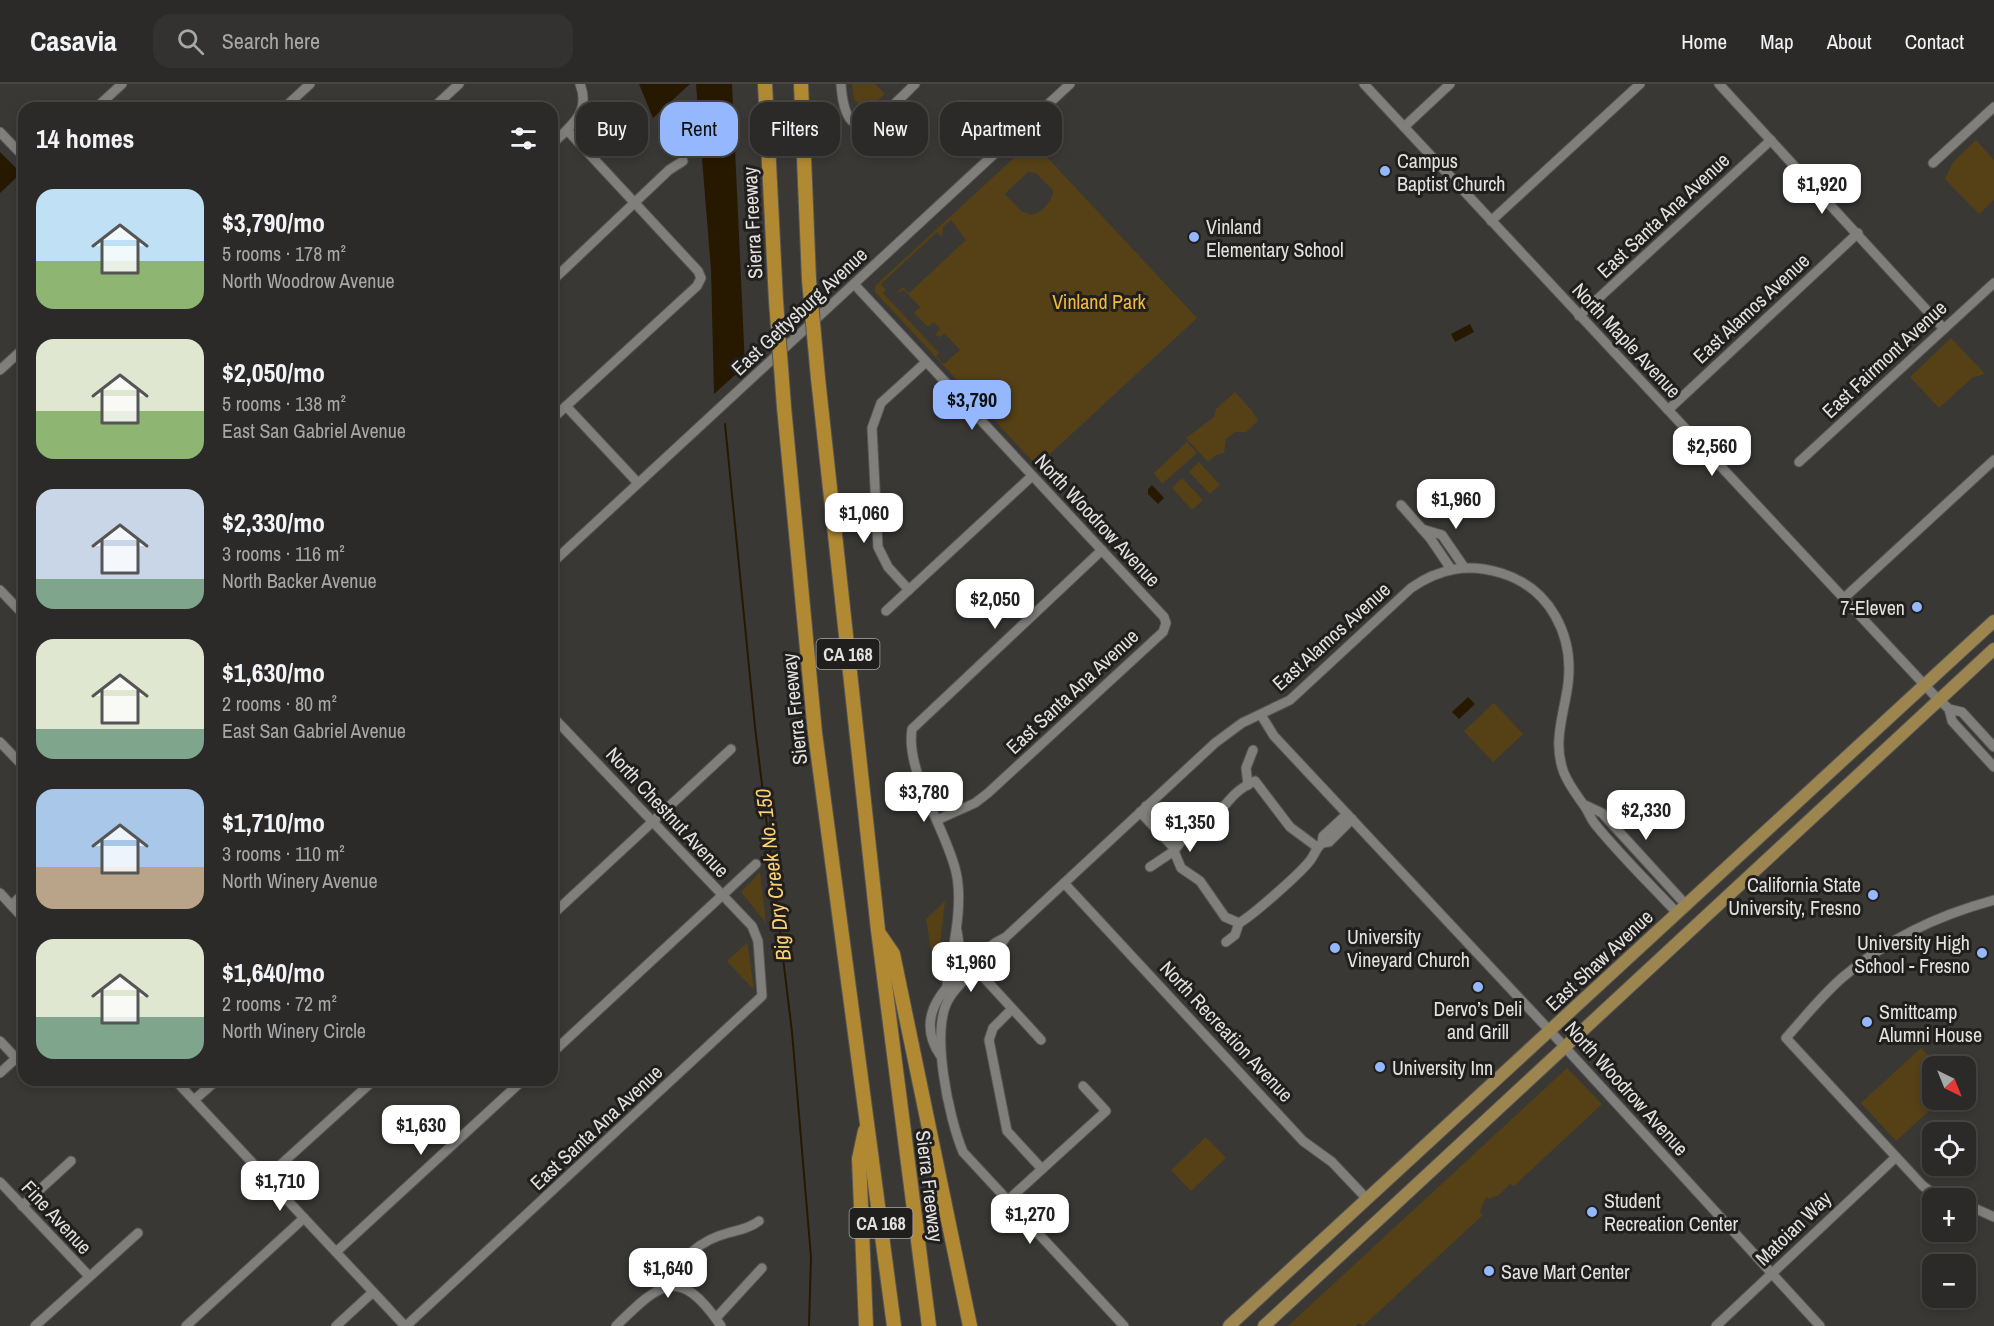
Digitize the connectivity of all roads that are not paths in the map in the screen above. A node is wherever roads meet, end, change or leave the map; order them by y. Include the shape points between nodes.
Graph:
1 (122, 84) edge
2 (310, 84) edge
3 (459, 84) edge
4 (580, 84) edge
5 (765, 84) edge
6 (801, 84) edge
7 (840, 84) edge
8 (915, 84) edge
9 (1070, 84) edge
10 (1364, 84) edge
11 (1450, 84) edge
12 (1640, 84) edge
13 (1719, 84) edge
14 (102, 102) edge
15 (290, 102) edge
16 (440, 102) edge
17 (1994, 107) edge
18 (1404, 127) junction
19 (567, 130) junction
20 (0, 132) edge
21 (558, 138) edge
22 (1771, 140) junction
23 (18, 151) edge
24 (683, 161) dead end
25 (1933, 163) dead end
26 (635, 203) junction
27 (1491, 221) junction
28 (1858, 233) junction
29 (558, 275) edge
30 (1994, 283) edge
31 (854, 284) junction
32 (1579, 316) junction
33 (1944, 329) junction
34 (18, 354) edge
35 (926, 362) junction
36 (0, 370) edge
37 (566, 406) junction
38 (1668, 410) junction
39 (558, 413) edge
40 (1994, 460) edge
41 (1799, 462) dead end
42 (1032, 476) junction
43 (639, 483) junction
44 (1401, 505) dead end
45 (1422, 529) junction
46 (1102, 550) junction
47 (558, 557) edge
48 (1464, 567) junction
49 (1451, 569) junction
50 (0, 590) edge
51 (909, 590) junction
52 (1843, 599) junction
53 (18, 609) edge
54 (886, 611) dead end
55 (1994, 621) edge
56 (1166, 624) joint
57 (1994, 649) edge
58 (1925, 685) junction
59 (1938, 700) junction
60 (1949, 709) junction
61 (1261, 715) junction
62 (558, 722) edge
63 (0, 742) edge
64 (1994, 747) edge
65 (731, 749) dead end
66 (1253, 750) dead end
67 (18, 761) edge
68 (1994, 767) edge
69 (1248, 785) junction
70 (1143, 809) junction
71 (1350, 817) junction
72 (938, 819) junction
73 (652, 821) junction
74 (1181, 840) junction
75 (1319, 845) junction
76 (1175, 850) junction
77 (756, 864) dead end
78 (1150, 867) dead end
79 (1064, 883) junction
80 (0, 893) edge
81 (722, 896) junction
82 (18, 899) edge
83 (1994, 900) edge
84 (12, 905) junction
85 (558, 909) edge
86 (1683, 910) junction
87 (18, 912) edge
88 (1239, 923) junction
89 (956, 926) junction
90 (878, 930) junction
91 (756, 933) joint
92 (1006, 937) junction
93 (1226, 942) dead end
94 (991, 944) junction
95 (976, 969) junction
96 (947, 985) junction
97 (1012, 1009) junction
98 (1551, 1032) junction
99 (1041, 1040) dead end
100 (0, 1041) edge
101 (558, 1047) edge
102 (1565, 1047) junction
103 (940, 1055) junction
104 (16, 1058) joint
105 (0, 1073) edge
106 (180, 1086) edge
107 (210, 1086) edge
108 (367, 1086) edge
109 (516, 1086) edge
110 (1083, 1086) dead end
111 (194, 1101) junction
112 (867, 1120) junction
113 (1896, 1157) junction
114 (71, 1161) dead end
115 (1042, 1169) junction
116 (267, 1178) junction
117 (0, 1182) edge
118 (1925, 1188) edge
119 (1367, 1199) junction
120 (1007, 1201) junction
121 (22, 1206) junction
122 (1976, 1209) edge
123 (1994, 1217) edge
124 (304, 1218) junction
125 (759, 1221) dead end
126 (138, 1233) dead end
127 (336, 1252) junction
128 (762, 1268) dead end
129 (1770, 1272) junction
130 (89, 1276) junction
131 (673, 1285) junction
132 (374, 1292) junction
133 (718, 1322) edge
134 (35, 1326) edge
135 (186, 1326) edge
136 (336, 1326) edge
137 (405, 1326) edge
138 (616, 1326) edge
139 (866, 1326) edge
140 (894, 1326) edge
141 (929, 1326) edge
142 (970, 1326) edge
143 (1124, 1326) edge
144 (1229, 1326) edge
145 (1264, 1326) edge
146 (1716, 1326) edge
147 (1820, 1326) edge

1 - 14 street
2 - 15 street
3 - 16 street
4 - 19 street via 584,109
5 - 112 highway, Sierra Freeway / CA 168, bridge via 784,407 815,733
6 - 90 highway, Sierra Freeway / CA 168, bridge via 809,280
7 - 8 street via 844,111 855,124 878,118
9 - 31 street, East Gettysburg Avenue
10 - 18 street, North Maple Avenue
11 - 18 street
12 - 27 street
13 - 22 street
17 - 25 street
18 - 27 street, North Maple Avenue
19 - 21 street
19 - 26 street
20 - 23 street
22 - 28 street
22 - 32 street, East Santa Ana Avenue
24 - 26 street
26 - 29 street
26 - 37 street via 701,278 697,286
27 - 32 street, North Maple Avenue
28 - 33 street
28 - 38 street, East Alamos Avenue
30 - 33 street, East Fairmont Avenue
31 - 35 street, North Woodrow Avenue
31 - 43 street, East Gettysburg Avenue
32 - 38 street, North Maple Avenue
33 - 41 street, East Fairmont Avenue
34 - 36 street
35 - 42 street, North Woodrow Avenue
35 - 51 street via 881,403 872,428 878,547 888,567
37 - 39 street
37 - 43 street
38 - 52 street, North Maple Avenue
40 - 52 street
42 - 46 street, North Woodrow Avenue
42 - 51 street
43 - 47 street, East Gettysburg Avenue
44 - 45 street
45 - 48 street via 1443,536
45 - 49 street
46 - 56 street, North Woodrow Avenue
46 - 72 street via 912,728 916,772
48 - 49 street, East Alamos Avenue
48 - 86 street, East Alamos Avenue via 1488,569 1521,581 1541,596 1557,618 1569,668 1559,725 1559,752 1568,781 1585,805 1602,813
49 - 61 street, East Alamos Avenue via 1405,593 1290,700
50 - 53 street
51 - 54 street
52 - 58 street, North Maple Avenue
55 - 58 main road, East Shaw Avenue
56 - 72 street, East Santa Ana Avenue via 1163,632 988,794
57 - 59 main road, East Shaw Avenue
58 - 59 street, North Maple Avenue
58 - 86 main road, East Shaw Avenue
59 - 60 street, North Maple Avenue
59 - 102 main road, East Shaw Avenue
60 - 64 street via 1962,712
60 - 68 street via 1952,721
61 - 70 street, East Alamos Avenue via 1221,738
61 - 71 street, North Woodrow Avenue via 1274,736
62 - 73 street, North Chestnut Avenue
63 - 67 street
65 - 73 street
66 - 69 street via 1246,768
69 - 74 street via 1238,789 1209,821
69 - 75 street via 1256,781 1290,827
70 - 74 street
70 - 76 street
70 - 79 street, East Alamos Avenue
71 - 75 street via 1329,842
71 - 98 street, North Woodrow Avenue
72 - 89 street via 957,873
73 - 81 street, North Chestnut Avenue
73 - 85 street
74 - 76 street
75 - 88 street via 1309,862 1252,916
76 - 78 street
76 - 88 street via 1181,868 1200,881 1225,917
77 - 81 street
79 - 92 street, East Alamos Avenue
79 - 119 street, North Recreation Avenue via 1303,1140 1332,1162
80 - 84 street
81 - 91 street, North Chestnut Avenue
81 - 101 street
82 - 84 street
83 - 113 street via 1950,912 1881,948 1835,984 1786,1038
84 - 87 street
86 - 98 main road, East Shaw Avenue
88 - 93 street via 1235,935
89 - 94 street via 964,952 976,952
89 - 96 street
90 - 141 highway, Sierra Freeway / CA 168
90 - 142 highway via 893,954
91 - 137 street, East Santa Ana Avenue via 763,992 759,1001
92 - 94 street
92 - 95 street via 998,950
94 - 96 street
95 - 97 street
95 - 103 street via 945,1006
96 - 103 street via 931,1021 932,1043
97 - 99 street
97 - 115 street via 993,1028 989,1040 1007,1131
98 - 102 street, North Woodrow Avenue
98 - 119 main road, East Shaw Avenue
100 - 104 street
102 - 129 street, North Woodrow Avenue
102 - 145 main road, East Shaw Avenue
103 - 120 street via 961,1148
104 - 105 street
106 - 111 street
107 - 111 street
108 - 116 street
109 - 127 street
110 - 115 street via 1106,1112
111 - 116 street
112 - 139 highway via 859,1159
112 - 140 highway, Sierra Freeway / CA 168
113 - 118 street
113 - 129 street, Matoian Way
114 - 121 street
115 - 120 street
116 - 124 street
117 - 121 street, Fine Avenue
119 - 144 main road, East Shaw Avenue
120 - 143 street
121 - 130 street, Fine Avenue
122 - 123 street
124 - 127 street
124 - 135 street
125 - 131 street via 701,1244 677,1270
126 - 130 street
127 - 132 street
128 - 133 street
129 - 146 street, Matoian Way
129 - 147 street, North Woodrow Avenue
130 - 134 street
131 - 133 street via 690,1291
131 - 138 street via 657,1289
132 - 136 street
132 - 137 street

